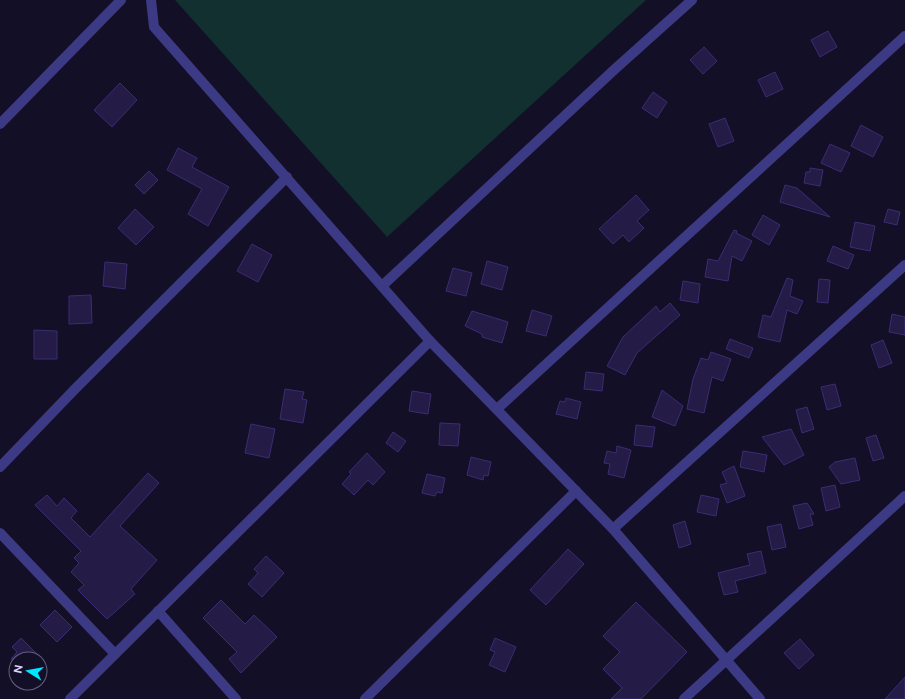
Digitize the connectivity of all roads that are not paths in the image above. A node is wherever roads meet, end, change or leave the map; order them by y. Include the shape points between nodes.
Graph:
1 (121, 0) edge
2 (151, 0) edge
3 (692, 0) edge
4 (905, 36) edge
5 (0, 124) edge
6 (286, 177) junction
7 (905, 265) edge
8 (382, 286) junction
9 (430, 341) junction
10 (497, 409) junction
11 (0, 467) edge
12 (576, 491) junction
13 (905, 496) edge
14 (613, 529) junction
15 (0, 533) edge
16 (158, 611) junction
17 (115, 654) junction
18 (727, 659) junction
19 (70, 699) edge
20 (236, 699) edge
21 (365, 699) edge
22 (684, 699) edge
23 (760, 699) edge

1 - 5 street
2 - 6 street via 154,27
3 - 8 street
4 - 10 street
6 - 8 street
6 - 11 street via 75,388
7 - 14 street
8 - 9 street
9 - 10 street
9 - 16 street
10 - 12 street
12 - 14 street
12 - 21 street
13 - 18 street
14 - 18 street
15 - 17 street
16 - 17 street
16 - 20 street
17 - 19 street
18 - 22 street
18 - 23 street

